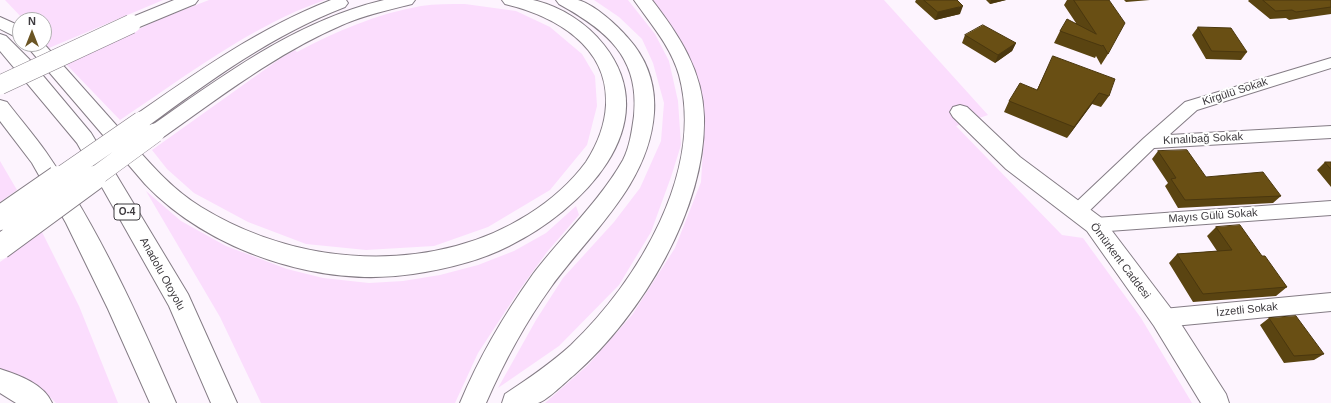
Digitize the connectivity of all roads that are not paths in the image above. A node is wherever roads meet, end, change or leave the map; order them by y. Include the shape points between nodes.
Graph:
1 (189, 0) edge
2 (348, 0) edge
3 (406, 0) edge
4 (511, 0) edge
5 (565, 0) edge
6 (643, 0) edge
7 (0, 22) edge
8 (12, 29) edge
9 (0, 40) edge
10 (41, 52) edge
11 (1331, 63) edge
12 (0, 85) edge
13 (0, 107) edge
14 (960, 112) dead end
15 (148, 127) junction
16 (1331, 132) edge
17 (1150, 142) junction
18 (1331, 208) edge
19 (1078, 211) junction
20 (0, 218) edge
21 (1095, 225) junction
22 (0, 247) edge
23 (1331, 302) edge
24 (1163, 318) junction
25 (0, 381) edge
26 (39, 403) edge
27 (163, 403) edge
28 (224, 403) edge
29 (473, 403) edge
30 (515, 403) edge
31 (1216, 403) edge

1 - 12 main road, bridge
2 - 15 main road via 272,33 215,69
3 - 15 main road via 357,11 304,35
4 - 10 main road via 546,10 567,21 596,47 608,64 614,81 616,115 611,134 589,175 562,201 531,223 480,249 417,263 382,266 312,261 274,251 220,230 191,213 163,191
5 - 29 main road via 601,21 633,53 645,91 645,112 640,138 633,161 617,186 542,281 490,363
6 - 30 main road via 672,42 682,60 691,86 694,137 690,167 681,201 653,259 607,323 573,359
7 - 8 main road
9 - 28 main road, Anadolu Otoyolu / O-4 via 84,138 179,301
11 - 17 street, Kirgülü Sokak via 1191,106
13 - 27 main road via 38,158 75,219 118,302
14 - 19 main road, Ömürkent Caddesi via 1013,163
15 - 20 main road, bridge
15 - 22 main road, bridge
16 - 17 street, Kınalıbağ Sokak
17 - 19 street, Kınalıbağ Sokak
18 - 21 street, Mayıs Gülü Sokak
19 - 21 main road, Ömürkent Caddesi
21 - 24 main road, Ömürkent Caddesi
23 - 24 street, İzzetli Sokak
24 - 31 main road, Ömürkent Caddesi
25 - 26 main road via 14,386

